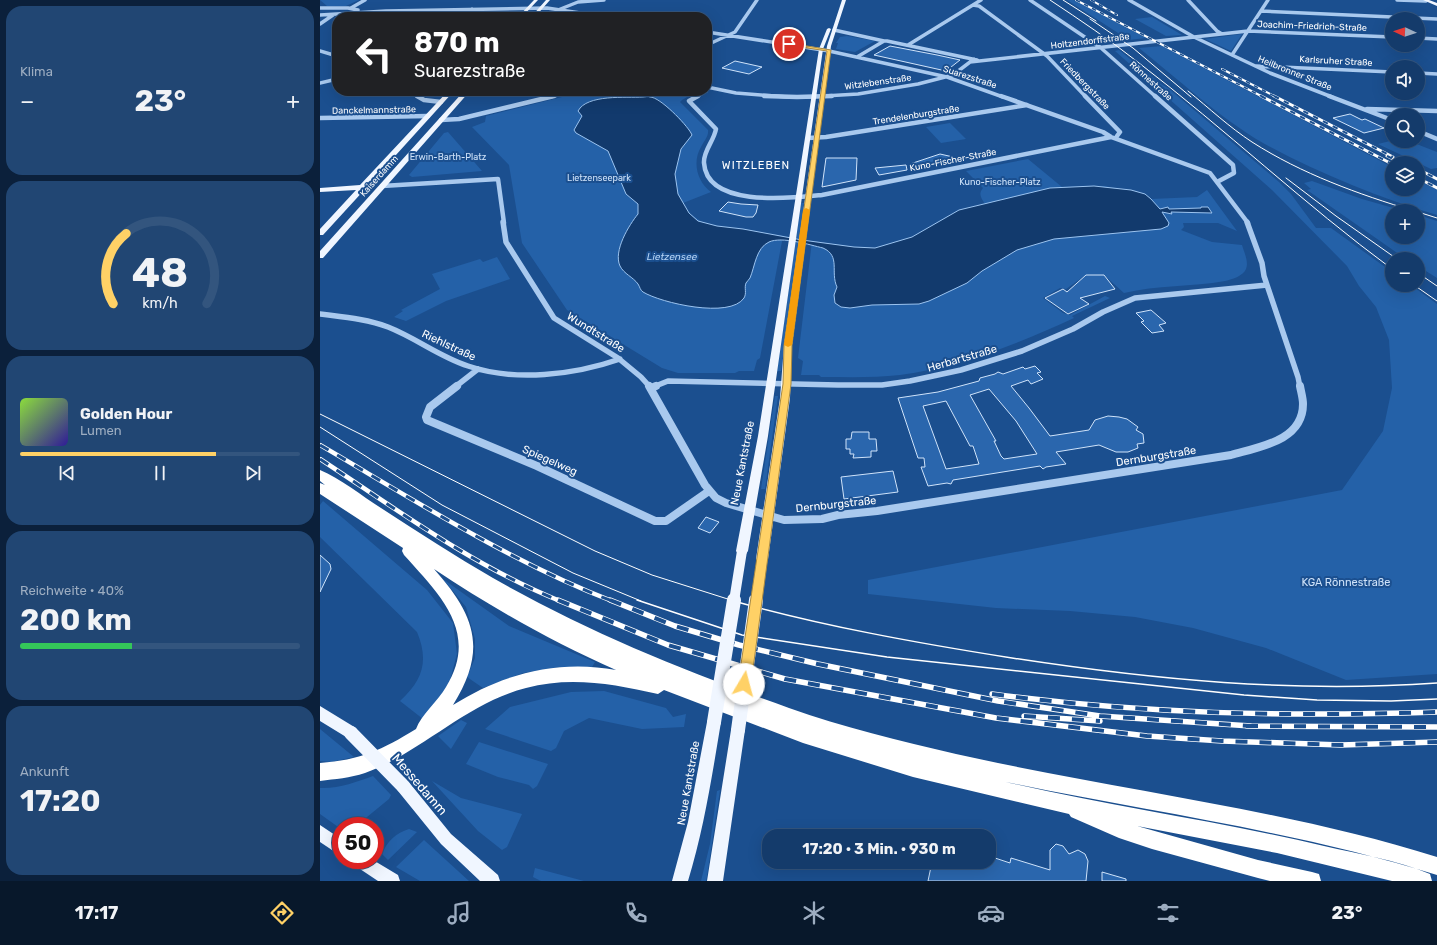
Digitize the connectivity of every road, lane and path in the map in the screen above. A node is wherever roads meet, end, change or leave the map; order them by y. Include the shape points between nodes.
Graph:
1 (366, 0) edge
2 (536, 0) edge
3 (548, 0) edge
4 (604, 0) edge
5 (757, 0) edge
6 (838, 0) edge
7 (844, 0) edge
8 (981, 0) edge
9 (1030, 0) edge
10 (1129, 0) edge
11 (1188, 0) edge
12 (1268, 0) edge
13 (1397, 0) edge
14 (1426, 0) edge
15 (973, 5) junction
16 (1437, 5) edge
17 (320, 8) edge
18 (342, 8) junction
19 (351, 8) junction
20 (528, 8) junction
21 (541, 8) junction
22 (356, 10) junction
23 (386, 10) junction
24 (471, 10) joint
25 (558, 10) junction
26 (1261, 11) junction
27 (333, 12) edge
28 (353, 12) joint
29 (524, 12) edge
30 (537, 12) edge
31 (572, 12) edge
32 (332, 14) edge
33 (320, 15) edge
34 (332, 15) edge
35 (1437, 19) edge
36 (320, 24) edge
37 (834, 30) junction
38 (1248, 31) junction
39 (712, 33) edge
40 (1222, 34) junction
41 (729, 35) junction
42 (1194, 37) junction
43 (1385, 37) edge
44 (1425, 38) edge
45 (1437, 39) edge
46 (886, 41) junction
47 (712, 43) edge
48 (908, 45) junction
49 (1101, 48) junction
50 (821, 49) junction
51 (829, 50) junction
52 (320, 51) edge
53 (1044, 54) junction
54 (332, 55) edge
55 (1232, 55) junction
56 (857, 57) junction
57 (974, 59) junction
58 (987, 61) junction
59 (970, 62) junction
60 (1256, 67) junction
61 (1385, 72) edge
62 (1425, 73) edge
63 (1437, 74) edge
64 (947, 77) junction
65 (332, 80) edge
66 (320, 83) edge
67 (712, 88) edge
68 (417, 96) edge
69 (446, 96) edge
70 (463, 96) edge
71 (554, 96) edge
72 (698, 96) edge
73 (814, 96) junction
74 (823, 96) junction
75 (441, 102) junction
76 (1027, 105) junction
77 (1365, 109) junction
78 (1437, 111) edge
79 (428, 116) junction
80 (1385, 117) edge
81 (320, 118) edge
82 (443, 118) junction
83 (1425, 134) edge
84 (1117, 136) dead end
85 (817, 137) junction
86 (808, 138) junction
87 (1111, 138) junction
88 (1437, 139) edge
89 (372, 176) junction
90 (391, 176) junction
91 (1216, 181) junction
92 (382, 186) junction
93 (362, 188) junction
94 (320, 190) edge
95 (808, 196) junction
96 (798, 197) junction
97 (320, 233) edge
98 (320, 256) edge
99 (1267, 285) junction
100 (320, 314) edge
101 (620, 359) junction
102 (478, 369) junction
103 (771, 383) junction
104 (787, 384) junction
105 (651, 388) junction
106 (320, 475) edge
107 (320, 488) edge
108 (709, 491) junction
109 (748, 509) junction
110 (769, 516) junction
111 (399, 539) junction
112 (694, 695) junction
113 (320, 713) edge
114 (412, 741) junction
115 (320, 772) edge
116 (1058, 803) junction
117 (320, 833) edge
118 (332, 842) edge
119 (1437, 866) edge
120 (373, 869) edge
121 (392, 881) edge
122 (492, 881) edge
123 (680, 881) edge
124 (715, 881) edge
125 (1312, 881) edge
126 (1423, 881) edge

1 - 19 street
2 - 20 main road
3 - 21 main road
4 - 25 street via 578,2
5 - 41 street via 735,32
6 - 50 main road, Neue Kantstraße
7 - 37 main road
8 - 15 street
9 - 49 street, Rönnestraße
10 - 42 street, Heilbronner Straße
11 - 40 street
12 - 26 street
13 - 14 street
14 - 16 main road
15 - 48 street
15 - 53 street, Friedbergstraße via 979,6
17 - 18 street
18 - 19 street
18 - 27 street
19 - 22 street
20 - 21 street
20 - 24 street
20 - 29 main road
21 - 25 street
21 - 30 main road
22 - 23 street
22 - 28 street
23 - 24 street
23 - 28 street
25 - 31 street
26 - 35 street
26 - 38 street
32 - 33 street
34 - 36 street
37 - 46 street, Holtzendorffstraße
37 - 51 main road
38 - 40 street, Joachim-Friedrich-Straße
38 - 43 street, Joachim-Friedrich-Straße
38 - 55 street
39 - 41 street, Suarezstraße
40 - 42 street, Holtzendorffstraße
41 - 47 street
41 - 50 street, Suarezstraße
42 - 49 street, Holtzendorffstraße
42 - 55 street, Heilbronner Straße
44 - 45 street
46 - 48 street, Holtzendorffstraße
46 - 56 street
48 - 57 street, Holtzendorffstraße
49 - 53 street, Holtzendorffstraße
49 - 91 street, Rönnestraße via 1233,165 1234,173
50 - 51 street, Suarezstraße
50 - 73 main road, Neue Kantstraße
51 - 56 street, Suarezstraße
51 - 74 main road
52 - 54 street
53 - 58 street, Holtzendorffstraße
53 - 84 street, Friedbergstraße via 1120,132
55 - 60 street, Heilbronner Straße
56 - 64 street, Suarezstraße
57 - 58 street, Holtzendorffstraße
57 - 59 street, Witzlebenstraße
58 - 59 street, Holtzendorffstraße
59 - 64 street, Witzlebenstraße
60 - 61 street, Karlsruher Straße
60 - 77 street, Heilbronner Straße
62 - 63 street
64 - 74 street, Witzlebenstraße via 900,88
64 - 76 street, Suarezstraße
65 - 66 street
67 - 73 street, Witzlebenstraße via 752,94
68 - 75 street via 424,100
69 - 75 main road, Kaiserdamm
70 - 82 main road, Kaiserdamm
71 - 82 street via 459,120
72 - 96 street, Kuno-Fischer-Straße via 689,101 716,129 704,161 712,183 722,191 738,196
73 - 74 street, Witzlebenstraße
73 - 86 main road, Neue Kantstraße
74 - 85 main road
75 - 79 main road, Kaiserdamm
76 - 85 street, Trendelenburgstraße
76 - 87 street, Suarezstraße via 1103,132
77 - 78 street
77 - 80 street, Heilbronner Straße
79 - 81 street, Danckelmannstraße
79 - 89 main road, Kaiserdamm
82 - 90 main road, Kaiserdamm
83 - 88 street
85 - 86 street, Trendelenburgstraße
85 - 95 main road
86 - 96 main road, Neue Kantstraße
87 - 91 street, Suarezstraße via 1210,173
87 - 95 street, Kuno-Fischer-Straße
89 - 90 main road
89 - 93 main road, Kaiserdamm
90 - 92 main road, Kaiserdamm
91 - 99 street, Dernburgstraße via 1249,224
92 - 93 main road
92 - 98 main road, Kaiserdamm
92 - 101 street, Wundtstraße via 498,180 506,242 546,308 554,318
93 - 94 main road
93 - 97 main road, Kaiserdamm
95 - 96 street, Kuno-Fischer-Straße
95 - 104 main road via 787,352
96 - 103 main road, Neue Kantstraße
99 - 104 street, Herbartstraße via 1135,298 1051,340 935,377 882,384
99 - 110 street, Dernburgstraße via 1298,378 1302,404 1301,418 1293,430 1276,442 1231,455 877,511 822,519 784,520
100 - 102 street, Riehlstraße via 382,325
101 - 102 street, Riehlstraße via 608,364 560,373 517,374
101 - 105 street, Wundtstraße via 642,376
102 - 108 street, Spiegelweg via 430,407 427,420 537,466 655,521 666,520
103 - 104 street, Herbartstraße
103 - 105 street, Herbartstraße via 668,382
103 - 109 main road, Neue Kantstraße
104 - 110 main road
105 - 108 street, Wundtstraße
106 - 119 highway via 490,585 609,647 799,720 849,736 958,764 1308,831 1392,851
107 - 111 highway
108 - 109 street, Wundtstraße via 726,503
109 - 110 street, Dernburgstraße
109 - 123 main road, Neue Kantstraße, bridge via 697,819 692,845
110 - 124 main road, bridge
111 - 112 highway via 487,596 531,620 597,654
111 - 114 highway via 452,602 460,617 467,643 463,667 456,684 440,710
112 - 114 highway via 600,674 564,673 545,676 522,681 481,698
112 - 116 highway via 803,736 878,758
113 - 122 main road, Messedamm, bridge via 351,733 366,747 403,786 446,839
114 - 115 highway via 366,764
116 - 125 highway via 1152,840
116 - 126 highway via 1277,844
117 - 118 main road
120 - 121 main road

